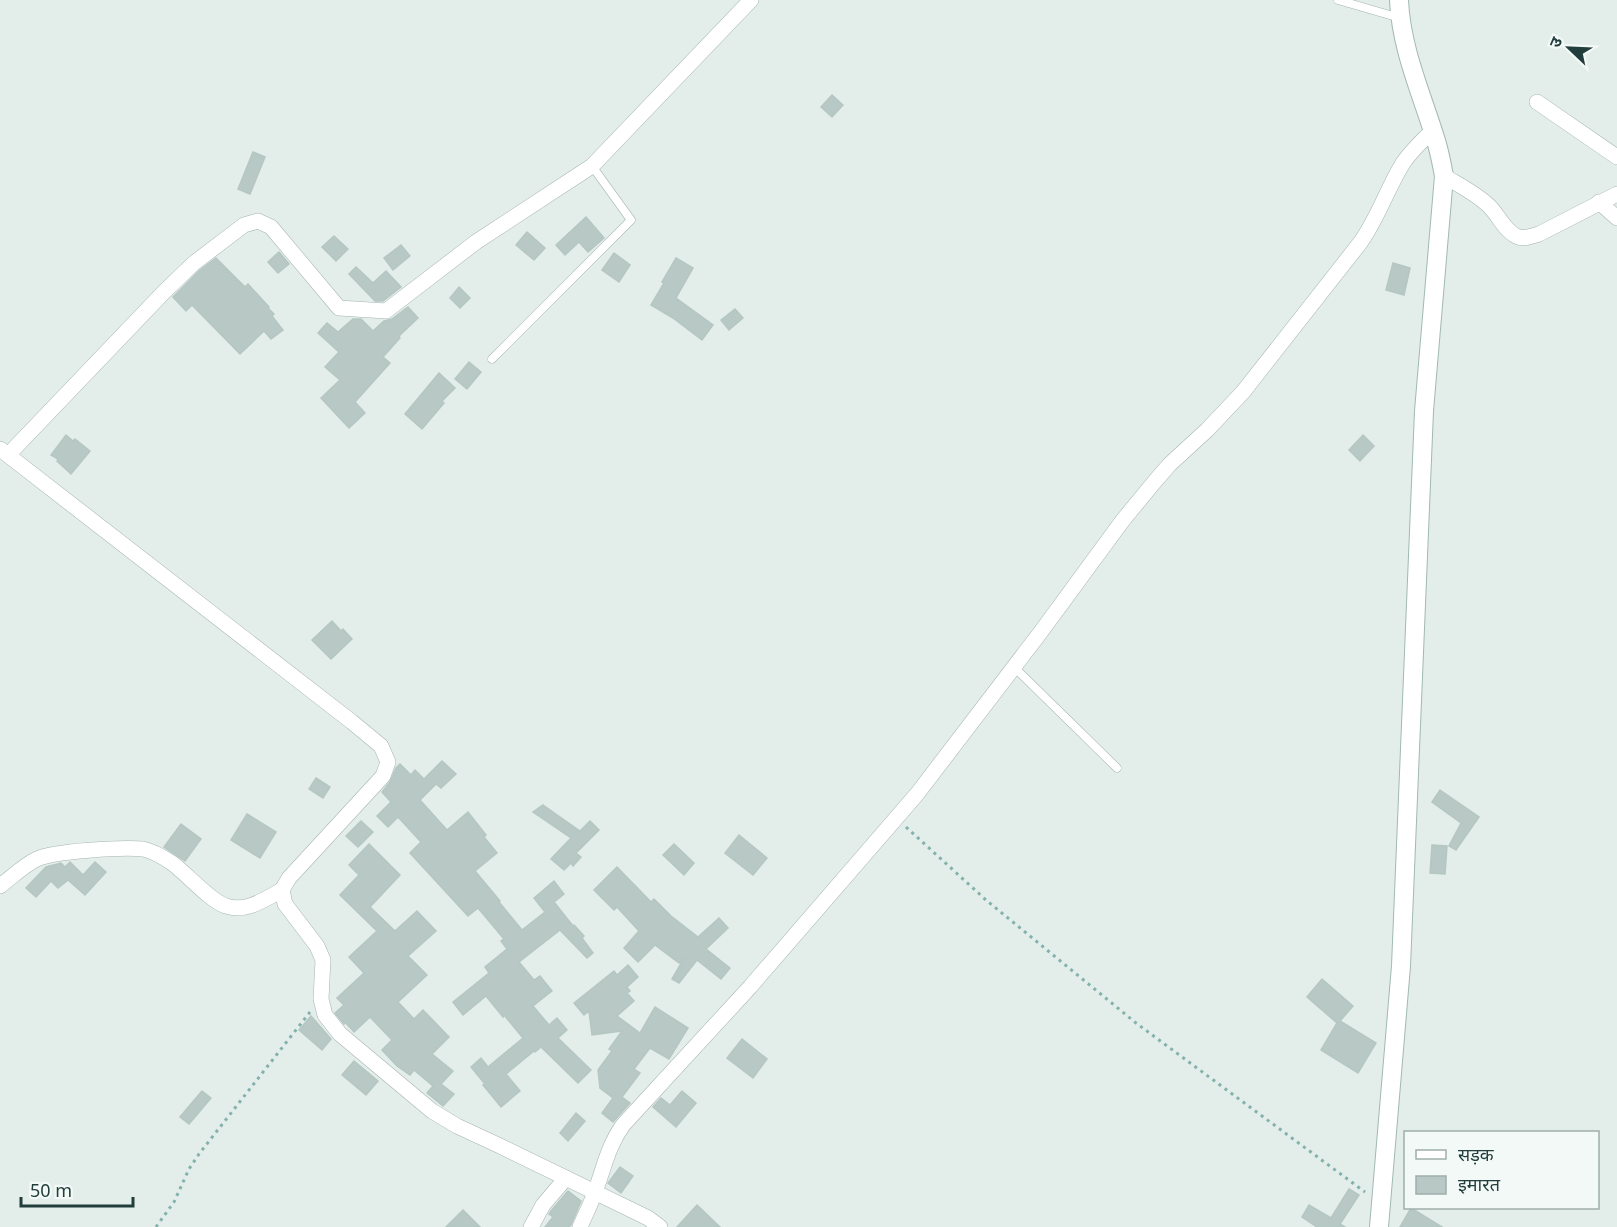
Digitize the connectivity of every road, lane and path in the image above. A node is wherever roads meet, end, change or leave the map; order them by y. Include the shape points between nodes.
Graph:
1 (751, 0) edge
2 (1338, 0) edge
3 (1399, 0) edge
4 (1400, 18) junction
5 (1538, 102) dead end
6 (1432, 131) junction
7 (1614, 149) edge
8 (592, 166) junction
9 (1444, 176) junction
10 (1617, 194) edge
11 (1599, 202) junction
12 (1617, 218) edge
13 (492, 359) dead end
14 (4, 452) edge
15 (1014, 667) junction
16 (1117, 768) dead end
17 (896, 818) junction
18 (0, 886) edge
19 (282, 890) junction
20 (321, 999) junction
21 (566, 1178) junction
22 (595, 1193) junction
23 (1381, 1204) junction
24 (156, 1227) edge
25 (531, 1227) edge
26 (580, 1227) edge
27 (660, 1227) edge
28 (1379, 1227) edge

1 - 8 street
2 - 4 lane
3 - 4 main road
4 - 6 main road
5 - 7 street
6 - 9 main road
6 - 15 street via 1403,164 1360,243 1243,392 1170,464 1123,520
8 - 13 lane via 631,220
8 - 14 street via 476,242 386,311 339,308 272,227 258,221 244,225 194,262
9 - 11 street via 1486,203 1517,237 1539,234
9 - 23 main road via 1424,411 1401,966
10 - 11 street
11 - 12 street
14 - 19 street via 381,746 388,762 383,776
15 - 16 lane
15 - 17 street
17 - 22 street via 750,987 623,1125 614,1137
17 - 23 path via 986,900 1136,1023
18 - 19 street via 37,859 51,855 142,849 174,865 226,906 251,906
19 - 20 street via 285,904 317,946 322,960
20 - 21 street via 325,1015 340,1034 432,1111
20 - 24 path via 189,1169 174,1202
21 - 22 street
21 - 25 street via 543,1205
22 - 26 street
22 - 27 street
23 - 28 main road

